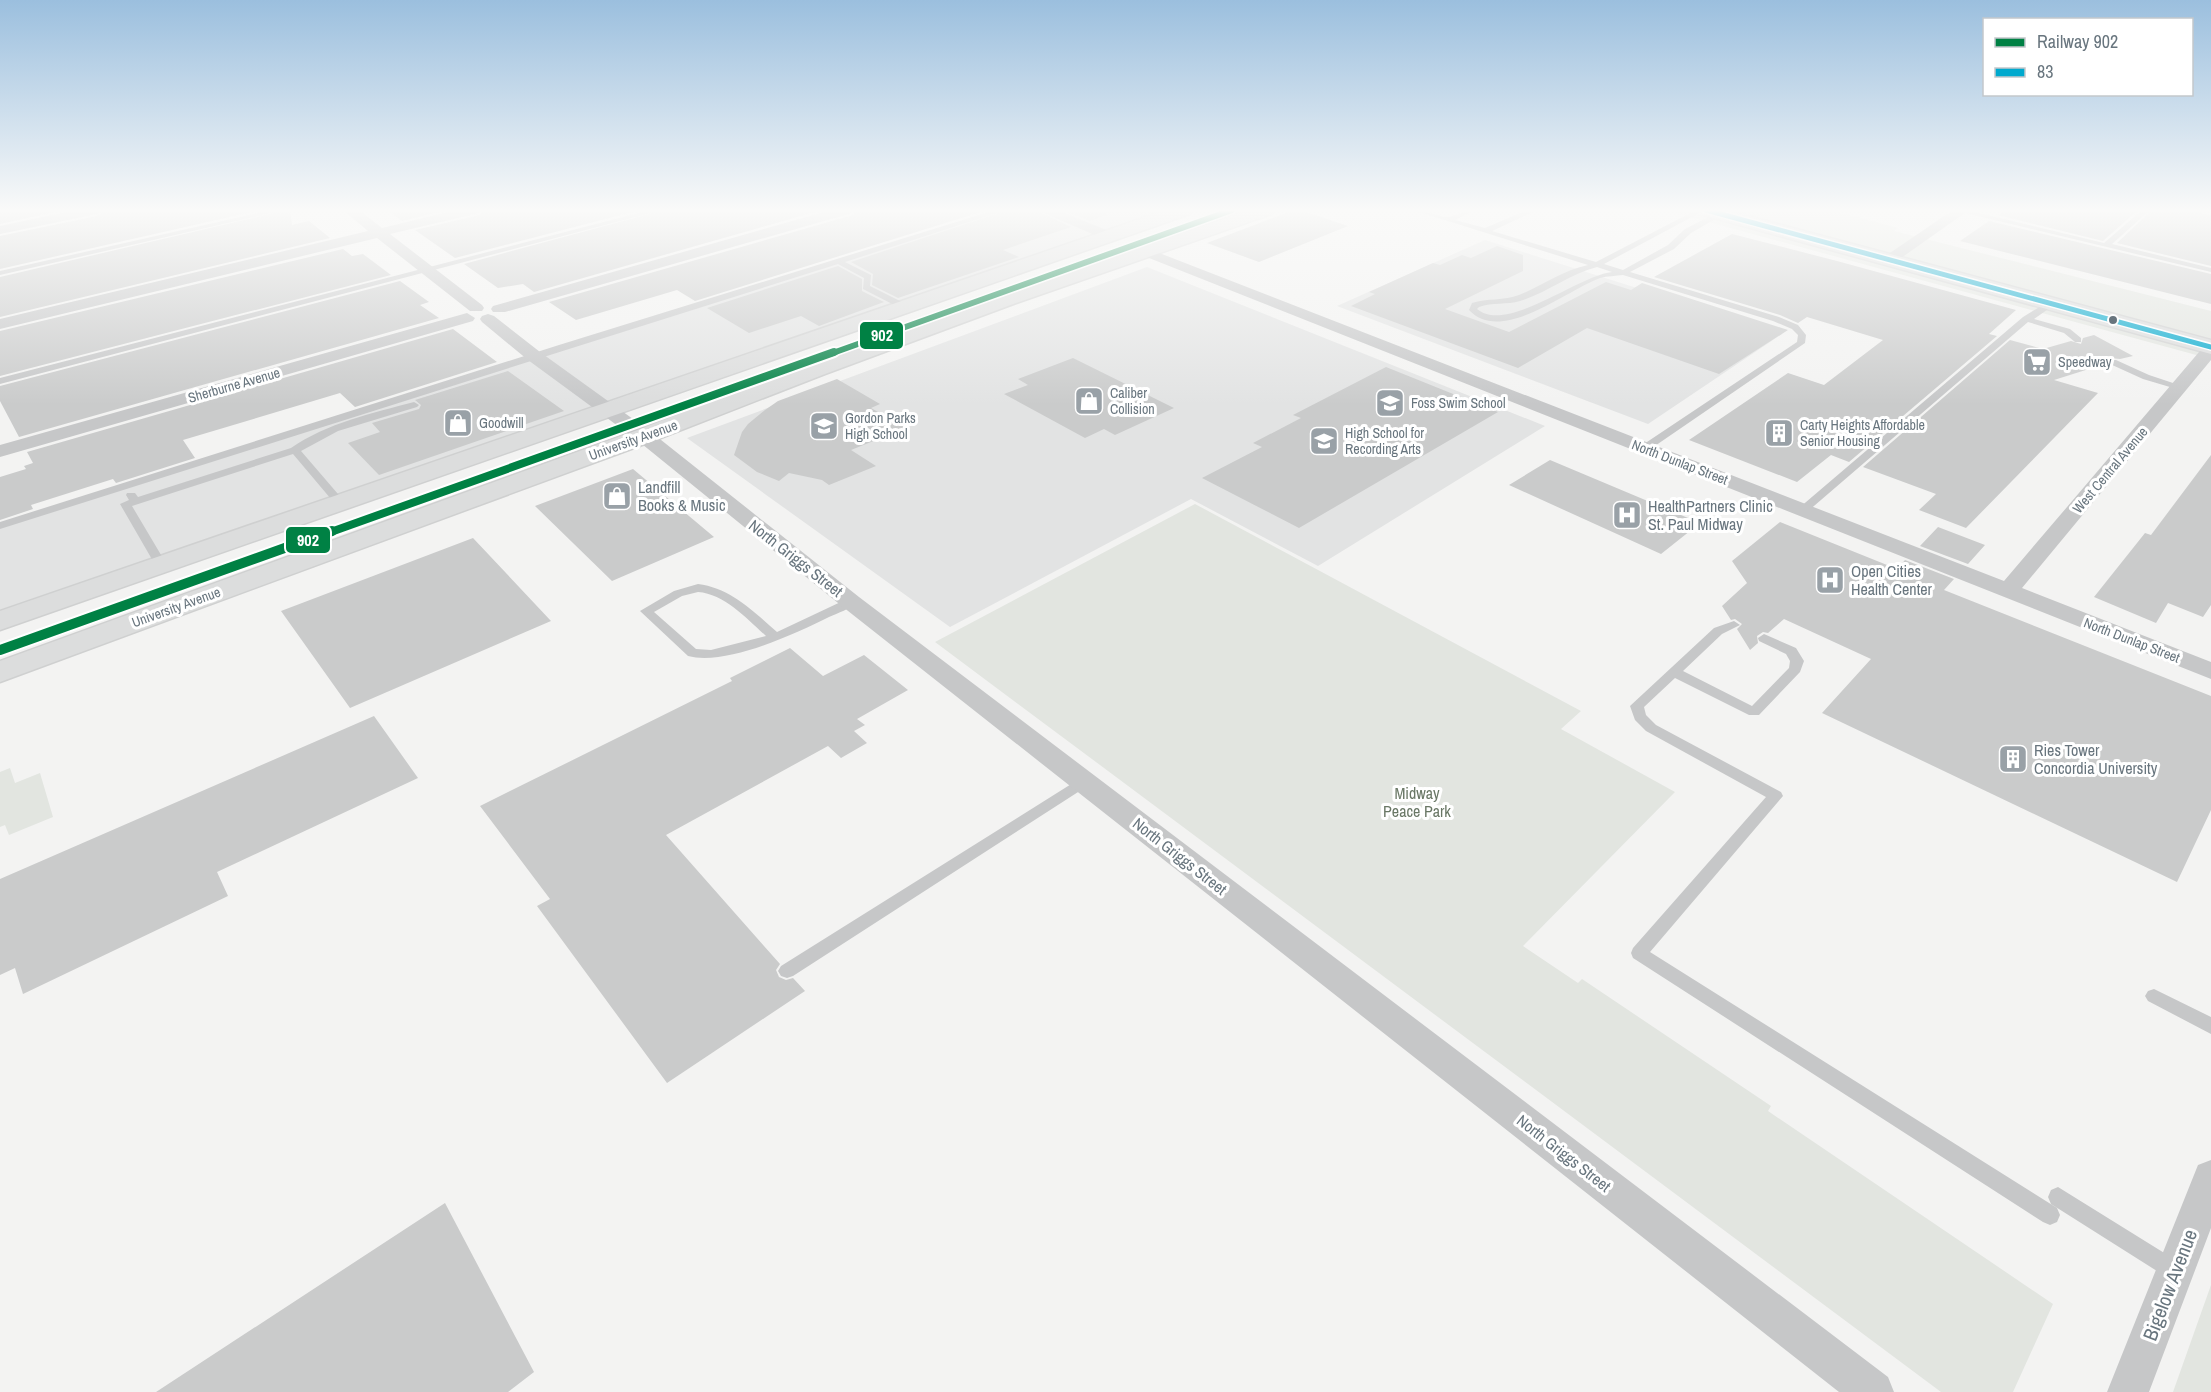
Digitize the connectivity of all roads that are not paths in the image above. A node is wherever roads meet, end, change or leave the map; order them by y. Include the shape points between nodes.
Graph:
1 (204, 275) edge
2 (403, 275) edge
3 (434, 275) edge
4 (620, 275) edge
5 (796, 275) edge
6 (864, 275) edge
7 (997, 275) edge
8 (1082, 275) edge
9 (1205, 275) edge
10 (1567, 275) edge
11 (1607, 275) edge
12 (1630, 275) edge
13 (1946, 275) edge
14 (2019, 275) edge
15 (2043, 281) dead end
16 (2051, 303) junction
17 (905, 307) junction
18 (483, 314) junction
19 (2026, 319) junction
20 (0, 324) edge
21 (2078, 340) dead end
22 (2211, 348) edge
23 (539, 360) junction
24 (2113, 362) dead end
25 (0, 381) edge
26 (2180, 387) junction
27 (447, 394) dead end
28 (414, 405) dead end
29 (608, 410) junction
30 (644, 436) junction
31 (1645, 448) junction
32 (295, 450) junction
33 (0, 451) edge
34 (126, 487) junction
35 (135, 501) junction
36 (340, 503) junction
37 (1803, 510) junction
38 (0, 526) edge
39 (161, 565) junction
40 (2008, 591) junction
41 (851, 602) junction
42 (0, 621) edge
43 (1734, 625) dead end
44 (776, 638) junction
45 (1764, 638) dead end
46 (2211, 671) edge
47 (0, 672) edge
48 (1674, 672) junction
49 (1084, 781) junction
50 (787, 971) dead end
51 (2154, 996) dead end
52 (2211, 1026) edge
53 (2211, 1178) edge
54 (2175, 1271) junction
55 (1873, 1392) edge
56 (2128, 1392) edge

1 - 20 street
2 - 25 lane
3 - 18 street, North Griggs Street
4 - 18 street, Sherburne Avenue
5 - 23 lane
6 - 17 lane via 868,277 866,287
7 - 17 main road
8 - 30 main road, University Avenue via 817,369
9 - 31 street, North Dunlap Street
10 - 11 lane via 1518,299 1484,302 1473,310 1493,319 1510,317
12 - 31 lane via 1776,319 1795,327 1802,335 1801,343
13 - 16 main road
14 - 15 main road
16 - 19 lane
16 - 22 main road
17 - 29 main road
18 - 23 street, North Griggs Street
18 - 33 street, Sherburne Avenue
19 - 21 lane via 2067,331
19 - 37 lane
22 - 26 street, West Central Avenue
23 - 27 lane
23 - 29 street, North Griggs Street
23 - 34 lane
24 - 26 lane
26 - 40 street, West Central Avenue
28 - 32 lane via 324,434
29 - 30 street, North Griggs Street
29 - 36 main road
30 - 41 street, North Griggs Street
30 - 47 main road, University Avenue
31 - 37 street, North Dunlap Street
32 - 35 lane
32 - 36 lane
34 - 35 lane
34 - 38 lane
35 - 39 lane via 126,504
36 - 39 main road
37 - 40 street, North Dunlap Street
39 - 42 main road
40 - 46 street, North Dunlap Street
41 - 44 lane
41 - 49 street, North Griggs Street
43 - 48 lane via 1718,631
44 - 44 lane via 711,654 693,653 646,611 698,588 713,591
45 - 48 lane via 1791,651 1797,661 1795,669 1754,712
48 - 54 lane via 1637,706 1640,717 1651,728 1776,796 1639,953 2054,1206
49 - 50 lane
49 - 55 street, North Griggs Street
51 - 52 lane
53 - 54 street, Bigelow Avenue
54 - 56 street, Bigelow Avenue

